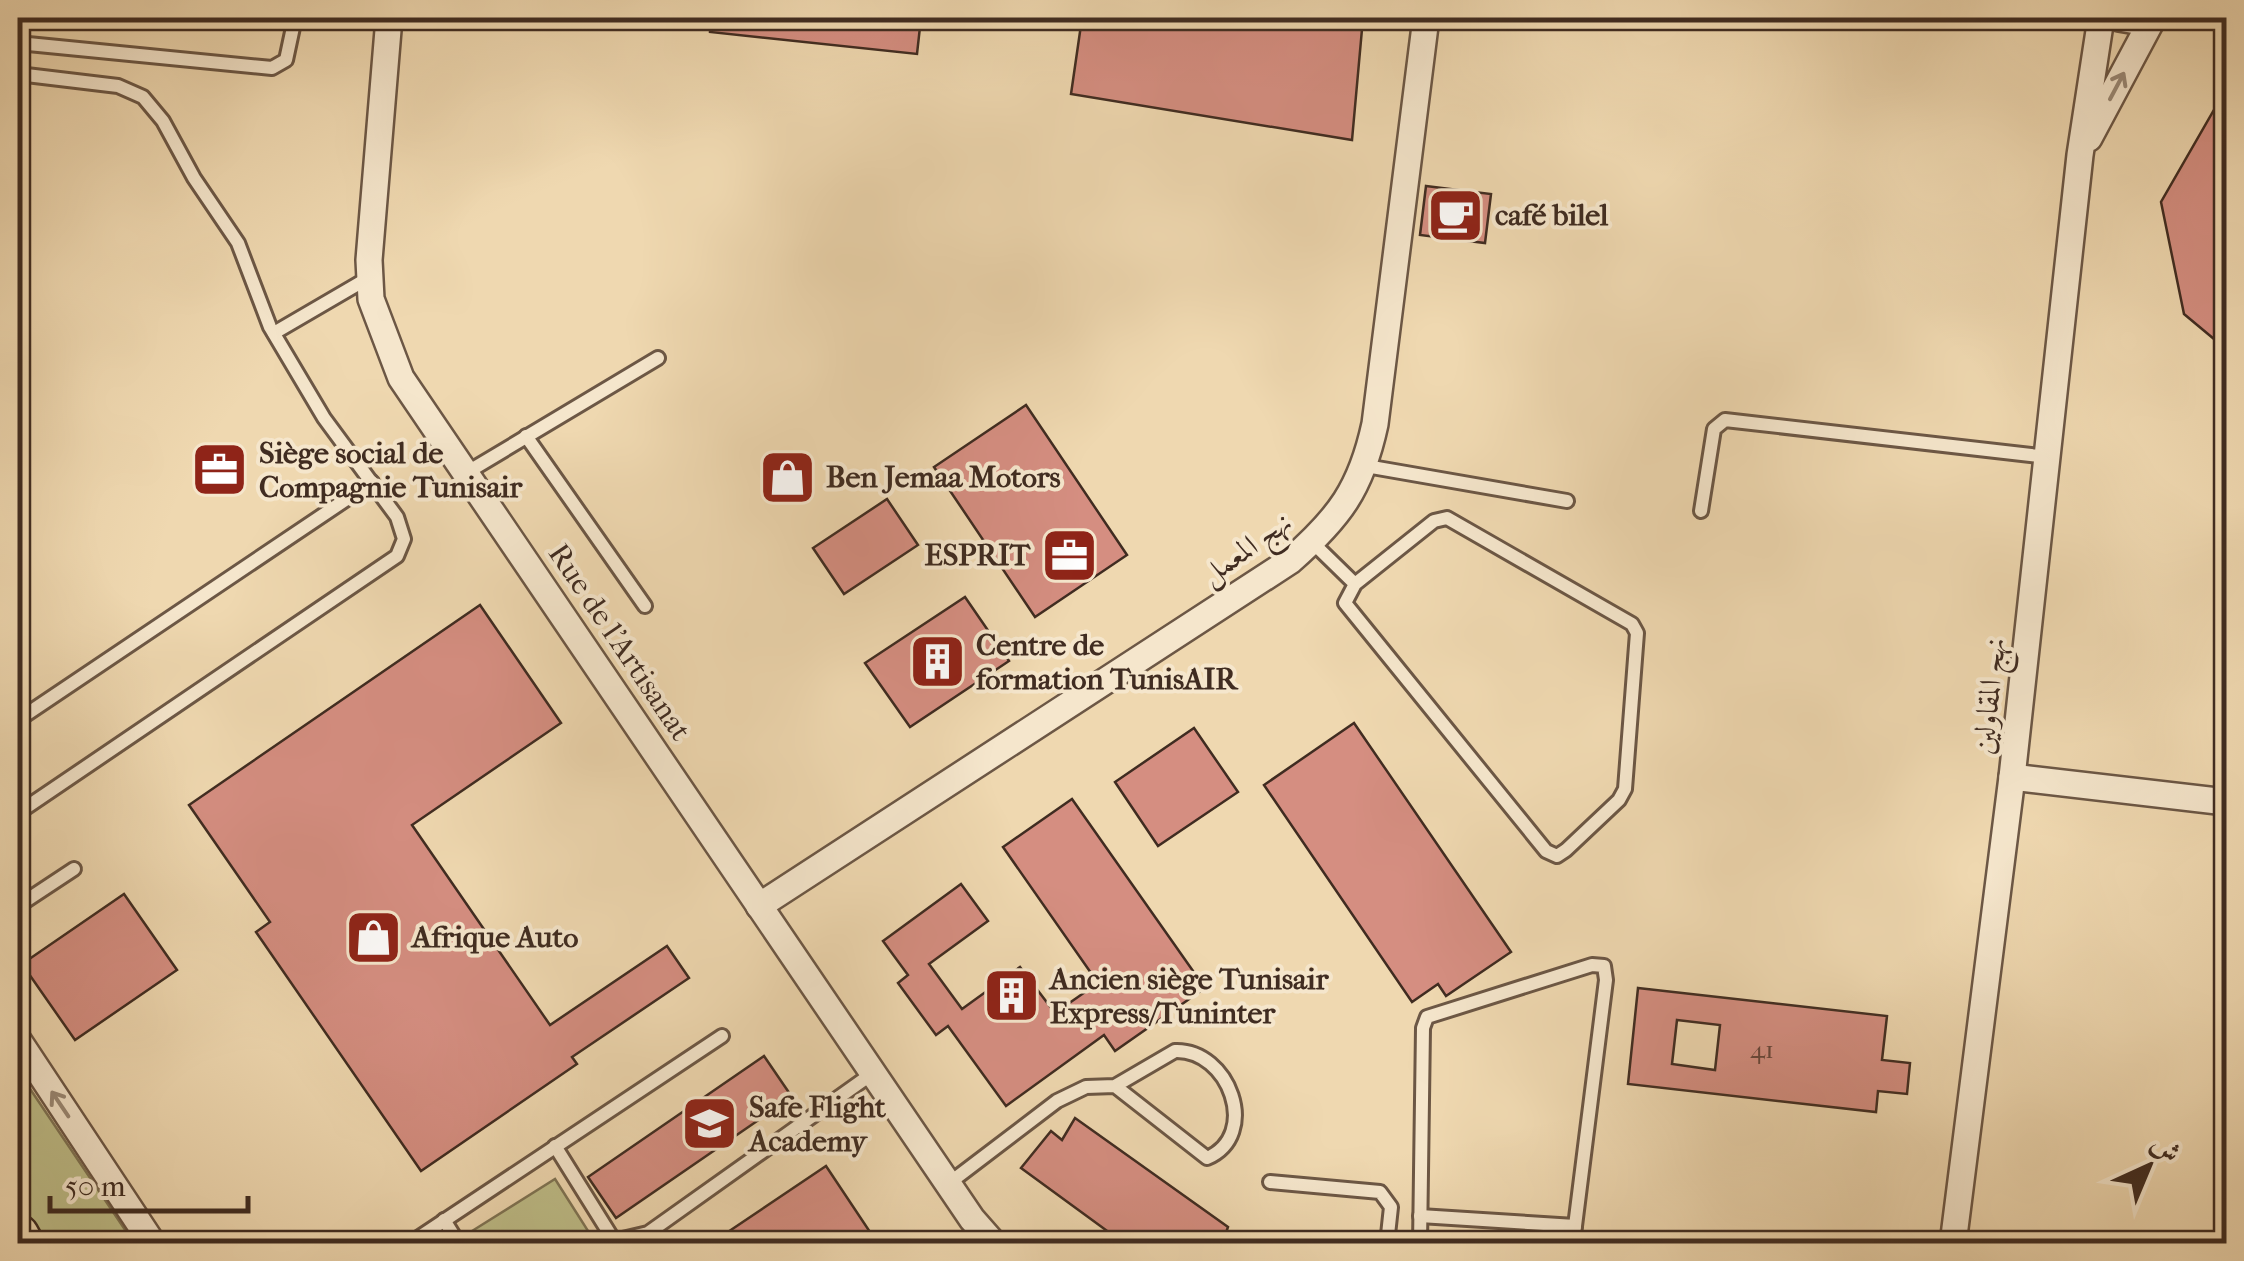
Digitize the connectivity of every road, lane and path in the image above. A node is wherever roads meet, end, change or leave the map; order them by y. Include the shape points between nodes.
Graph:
1 (295, 18) edge
2 (389, 18) edge
3 (1426, 18) edge
4 (2101, 18) edge
5 (2119, 18) edge
6 (2153, 18) edge
7 (18, 43) edge
8 (18, 74) edge
9 (2080, 156) junction
10 (370, 277) junction
11 (274, 333) junction
12 (658, 358) dead end
13 (526, 436) junction
14 (2048, 457) junction
15 (1366, 466) junction
16 (466, 473) junction
17 (372, 482) junction
18 (1567, 501) dead end
19 (1702, 510) dead end
20 (1312, 542) junction
21 (1355, 584) junction
22 (645, 606) dead end
23 (18, 720) edge
24 (2012, 777) junction
25 (2226, 802) edge
26 (18, 813) edge
27 (74, 869) dead end
28 (18, 906) edge
29 (759, 906) junction
30 (722, 1036) dead end
31 (18, 1040) edge
32 (872, 1072) junction
33 (1115, 1086) junction
34 (556, 1146) junction
35 (1270, 1182) dead end
36 (948, 1184) junction
37 (1420, 1216) junction
38 (444, 1220) junction
39 (1574, 1226) junction
40 (18, 1235) edge
41 (607, 1241) edge
42 (23, 1244) edge
43 (153, 1244) edge
44 (410, 1244) edge
45 (458, 1244) edge
46 (994, 1244) edge
47 (1387, 1244) edge
48 (1420, 1244) edge
49 (1573, 1244) edge
50 (1953, 1244) edge

1 - 7 lane via 286,60 272,68
2 - 10 street, Rue de l'Artisanat
3 - 15 street, نهج المعمل
4 - 9 street, نهج المقاولين
5 - 6 street
9 -> 6 street, نهج المقاولين
8 - 11 lane via 118,86 142,98 238,244
9 - 14 street, نهج المقاولين
10 - 11 lane
10 - 16 street, Rue de l'Artisanat via 371,299 401,378
11 - 17 lane
12 - 13 lane
13 - 16 lane
13 - 22 lane
14 - 19 lane via 1725,420 1714,429
14 - 24 street, نهج المقاولين
15 - 18 lane
15 - 20 street, نهج المعمل via 1347,502
16 - 29 street, Rue de l'Artisanat
17 - 23 lane
17 - 26 lane via 397,517 404,539 397,556
20 - 21 lane
20 - 29 street, نهج المعمل
21 - 21 lane via 1345,603 1546,850 1556,856 1566,850 1619,800 1627,775 1637,633 1632,624 1447,518
24 - 25 street
24 - 50 street, نهج المقاولين
27 - 28 lane
29 - 32 street, Rue de l'Artisanat
30 - 34 lane
43 -> 31 street
32 - 36 street, Rue de l'Artisanat
32 - 41 lane via 648,1234
33 - 33 lane via 1160,1058 1186,1051 1232,1086 1236,1103 1229,1134 1207,1158
33 - 36 lane via 1086,1087 1057,1101
34 - 38 lane
34 - 41 lane
35 - 47 lane via 1380,1192 1391,1207
36 - 46 street, Rue de l'Artisanat
37 - 39 lane
37 - 39 lane via 1427,1017 1604,966
37 - 48 lane
38 - 44 lane
38 - 45 lane
39 - 49 lane
40 - 42 highway

